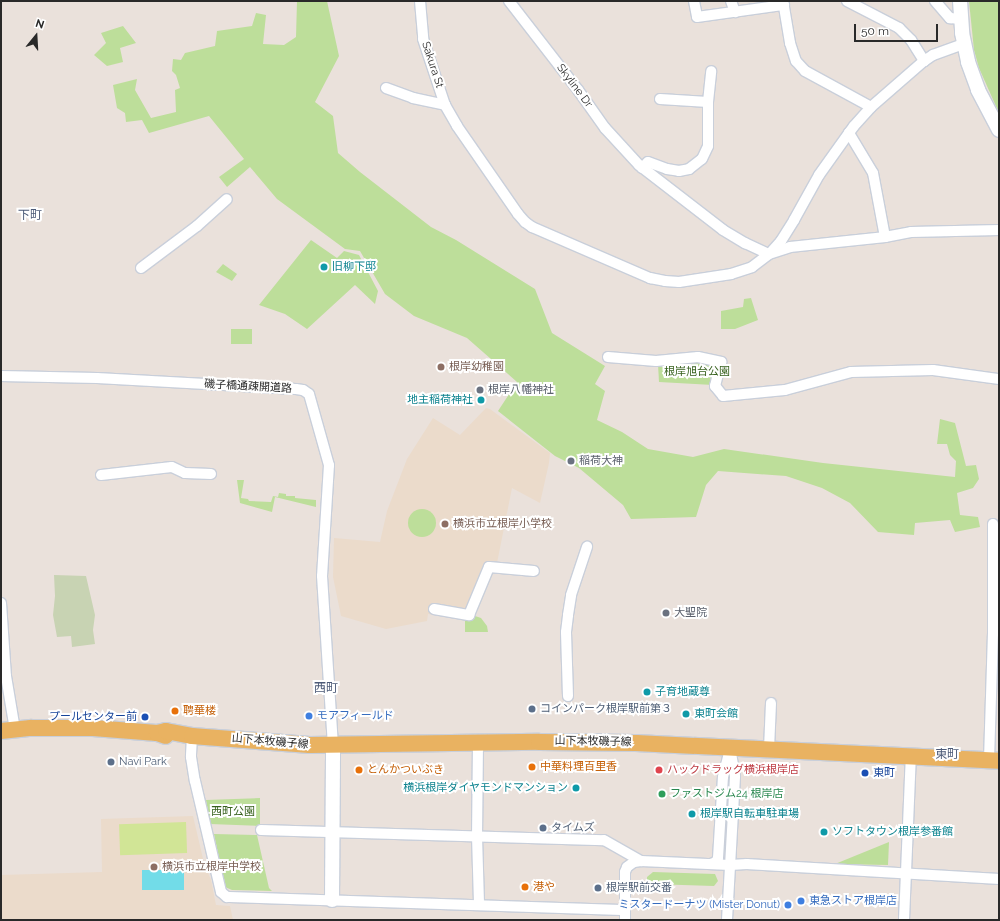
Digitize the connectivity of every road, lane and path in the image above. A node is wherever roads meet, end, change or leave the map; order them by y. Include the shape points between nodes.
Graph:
1 (420, 1) edge
2 (509, 1) edge
3 (694, 1) edge
4 (732, 1) edge
5 (847, 1) edge
6 (935, 1) edge
7 (960, 1) edge
8 (784, 3) edge
9 (735, 12) junction
10 (960, 19) junction
11 (964, 44) junction
12 (924, 61) junction
13 (711, 71) dead end
14 (386, 88) dead end
15 (660, 99) dead end
16 (708, 102) junction
17 (445, 105) junction
18 (871, 107) junction
19 (999, 130) edge
20 (849, 133) junction
21 (642, 168) junction
22 (227, 199) dead end
23 (999, 230) edge
24 (885, 236) junction
25 (769, 254) junction
26 (141, 268) dead end
27 (608, 357) dead end
28 (1, 376) edge
29 (999, 379) edge
30 (211, 474) dead end
31 (101, 475) dead end
32 (993, 524) dead end
33 (587, 547) dead end
34 (534, 571) dead end
35 (1, 603) edge
36 (434, 609) dead end
37 (568, 696) dead end
38 (771, 703) dead end
39 (8, 730) edge
40 (190, 735) junction
41 (478, 743) junction
42 (333, 745) junction
43 (730, 748) junction
44 (769, 749) junction
45 (911, 756) junction
46 (994, 761) edge
47 (261, 830) dead end
48 (332, 832) junction
49 (477, 836) junction
50 (641, 861) junction
51 (711, 864) junction
52 (730, 865) junction
53 (907, 874) junction
54 (999, 879) edge
55 (332, 900) junction
56 (479, 905) junction
57 (624, 915) edge
58 (726, 920) edge
59 (904, 920) edge

1 - 17 street, Sakura St via 423,39
2 - 21 street, Skyline Dr via 605,128
3 - 9 street via 697,17
4 - 9 street
5 - 12 street via 899,28 911,40
6 - 10 street via 950,18
7 - 10 street
8 - 9 street
8 - 18 street via 790,43 796,61 806,72
10 - 11 street
11 - 12 street via 940,52
11 - 19 street via 978,90
12 - 18 street
13 - 16 street
14 - 17 street via 413,98
15 - 16 street
16 - 21 street via 708,146 697,164 679,171 648,162
17 - 25 street, Sakura St via 518,214 532,227 650,278 665,281 698,280 731,274 752,267
18 - 20 street
20 - 24 street via 873,173
20 - 25 street via 819,175 781,241
21 - 25 street, Skyline Dr via 723,230
22 - 26 street via 197,226
23 - 24 street via 911,232
24 - 25 street via 806,244
27 - 29 street via 656,362 698,357 721,362 715,386 723,396 785,390 851,372 933,370
28 - 42 street, 磯子橋通疎開道路 via 97,378 288,389 303,390 309,394 329,465 322,576
30 - 31 street via 185,473 172,467
32 - 46 street
33 - 37 street via 573,588 568,615
34 - 36 street via 489,568 469,615
35 - 39 street
38 - 44 street
39 - 40 main road, 山下本牧磯子線 via 72,728 157,733 166,731
40 - 42 main road, 山下本牧磯子線
40 - 55 street via 195,781 223,895
41 - 42 main road, 山下本牧磯子線
41 - 43 main road, 山下本牧磯子線 via 636,743
41 - 49 street
42 - 48 street
43 - 44 main road, 山下本牧磯子線
43 - 51 street via 723,777 718,858
43 - 52 street via 735,776
44 - 45 main road, 山下本牧磯子線
45 - 46 main road, 山下本牧磯子線
45 - 53 street
47 - 48 street
48 - 49 street
48 - 55 street
49 - 50 street via 604,840
49 - 56 street
50 - 51 street
50 - 57 street via 634,862 625,872
51 - 52 street
52 - 53 street
52 - 58 street
53 - 54 street
53 - 59 street
55 - 56 street
56 - 57 street

